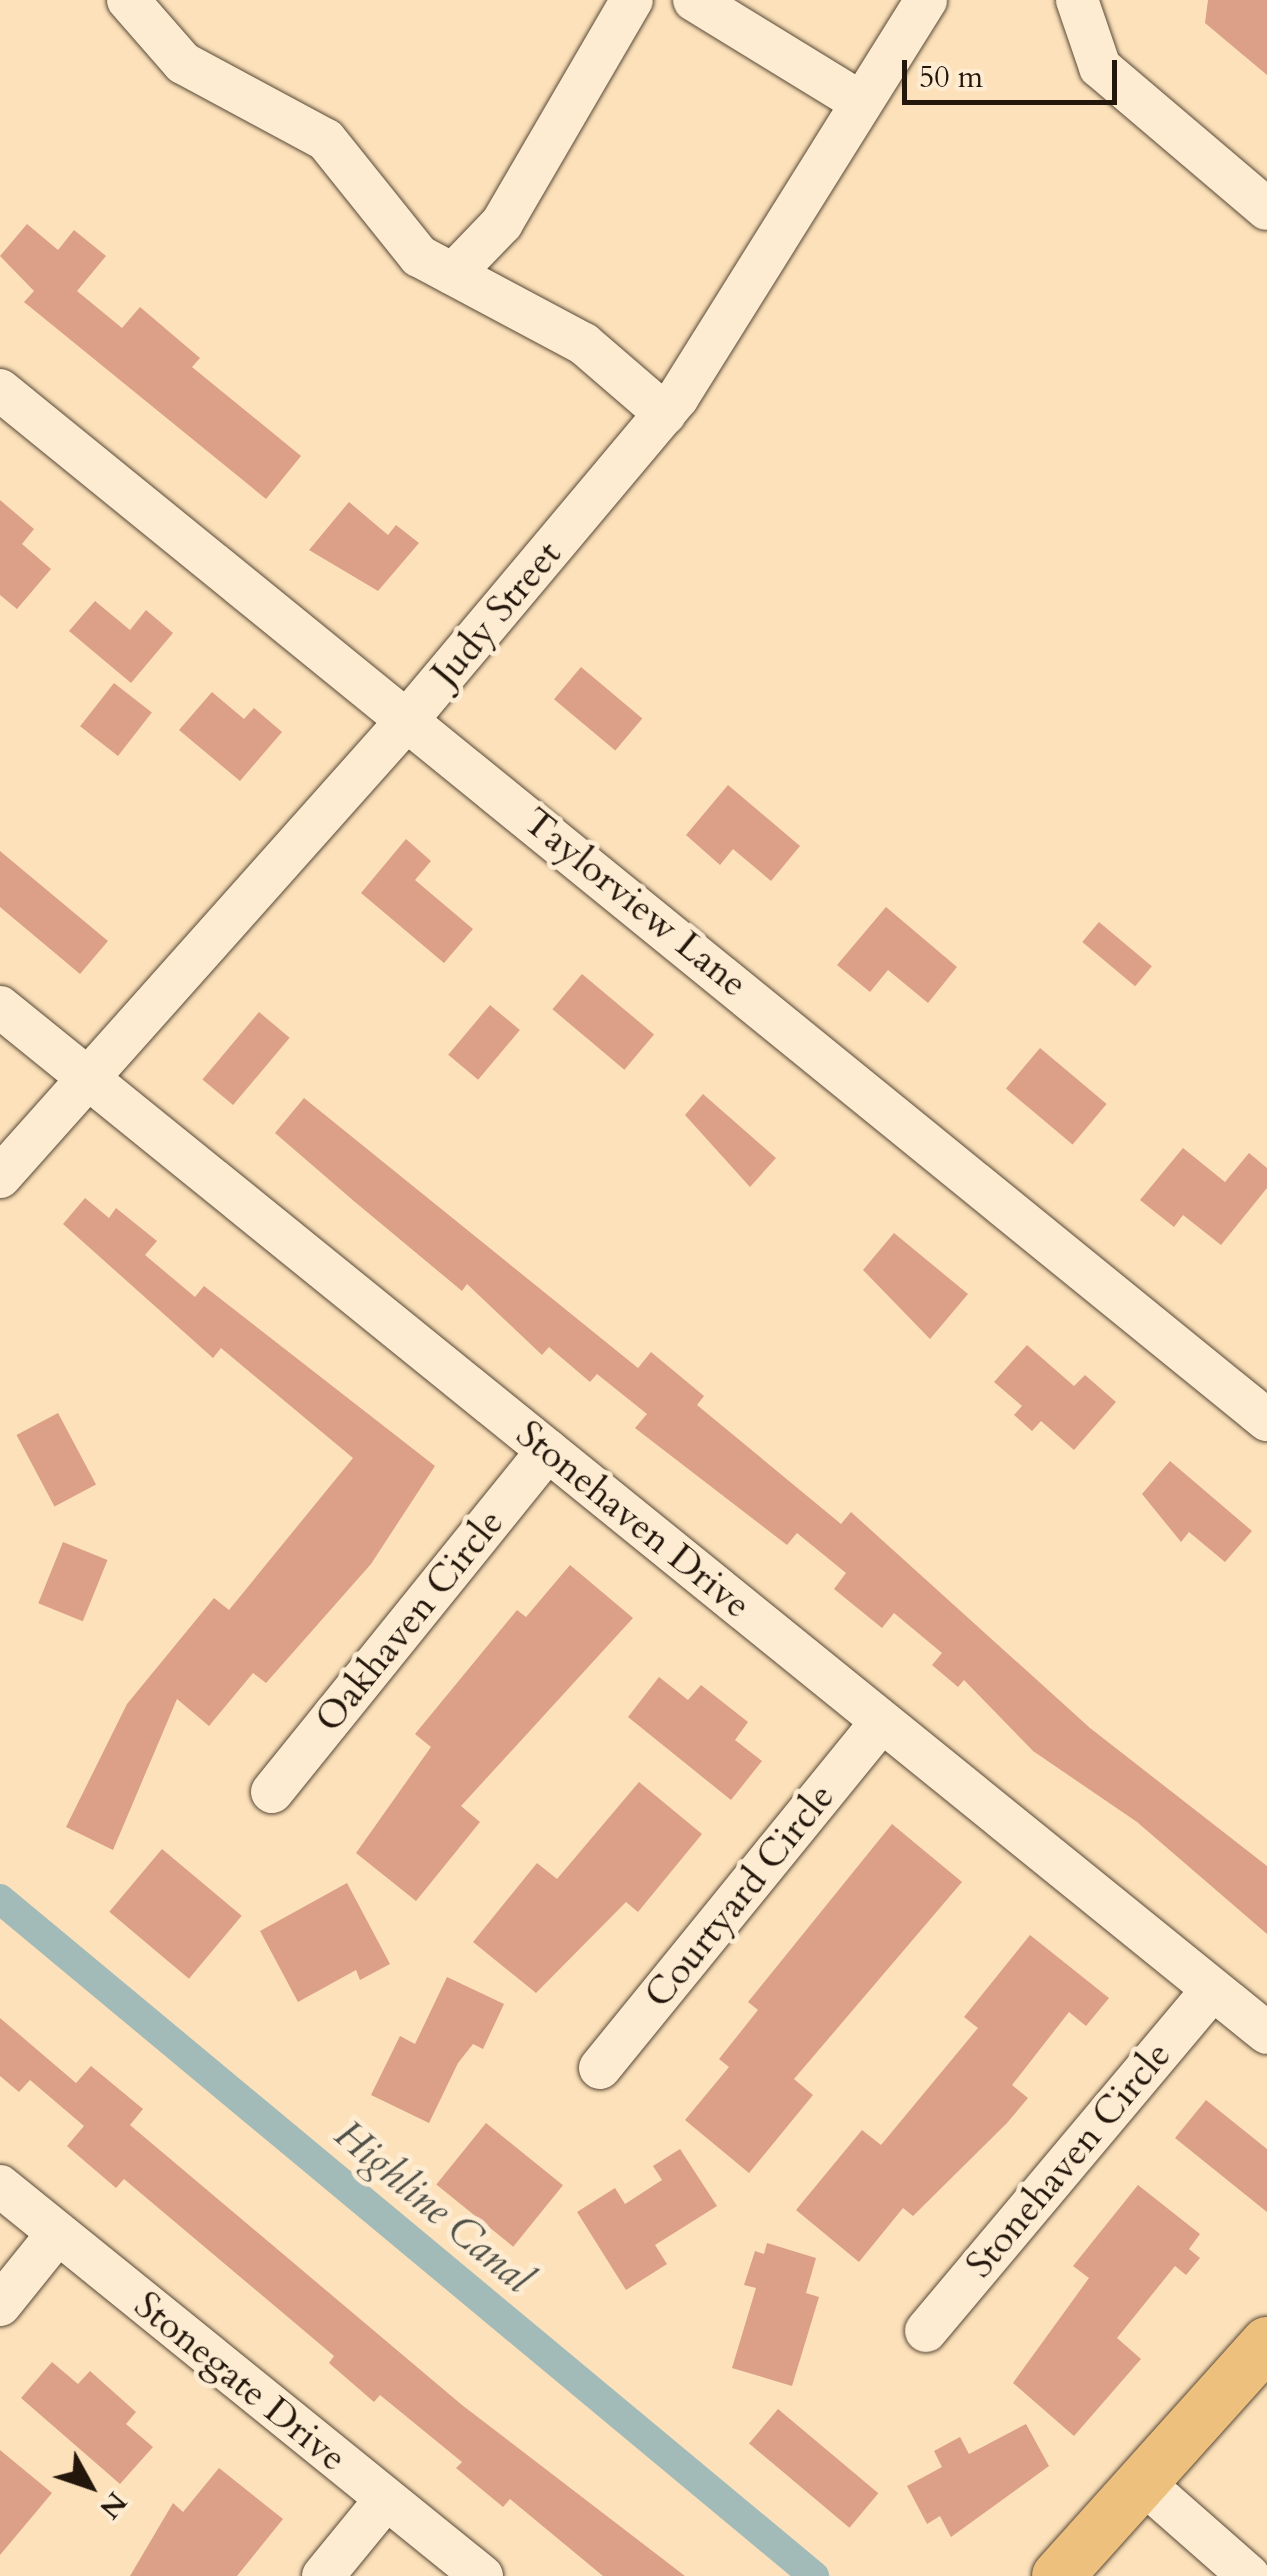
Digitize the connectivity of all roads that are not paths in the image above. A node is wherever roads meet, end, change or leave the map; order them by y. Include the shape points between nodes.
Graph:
1 (128, 0) edge
2 (632, 0) edge
3 (926, 0) edge
4 (1077, 0) edge
5 (709, 5) edge
6 (859, 101) junction
7 (1267, 209) edge
8 (453, 274) junction
9 (0, 390) edge
10 (664, 414) junction
11 (408, 719) junction
12 (0, 1007) edge
13 (90, 1080) junction
14 (0, 1177) edge
15 (1267, 1420) edge
16 (548, 1450) junction
17 (880, 1724) junction
18 (272, 1792) dead end
19 (1212, 1990) junction
20 (1267, 2033) edge
21 (600, 2068) dead end
22 (0, 2186) edge
23 (57, 2234) junction
24 (0, 2305) edge
25 (926, 2331) dead end
26 (1267, 2342) edge
27 (1142, 2482) junction
28 (386, 2499) junction
29 (323, 2576) edge
30 (482, 2576) edge
31 (1058, 2576) edge
32 (1248, 2576) edge

1 - 8 street via 183,63 326,140 419,256
2 - 8 street via 502,223
3 - 6 street, Judy Street
4 - 7 street via 1100,67
5 - 6 street
6 - 10 street, Judy Street via 750,291
8 - 10 street via 584,344
9 - 11 street, Taylorview Lane
10 - 11 street, Judy Street
11 - 13 street, Judy Street
11 - 15 street, Taylorview Lane
12 - 13 street, Stonehaven Drive
13 - 14 street, Judy Street
13 - 16 street, Stonehaven Drive
16 - 17 street, Stonehaven Drive
16 - 18 street, Oakhaven Circle
17 - 19 street, Stonehaven Drive
17 - 21 street, Courtyard Circle
19 - 20 street, Stonehaven Drive
19 - 25 street, Stonehaven Circle
22 - 23 street, Stonegate Drive
23 - 24 street
23 - 28 street, Stonegate Drive
26 - 27 main road
27 - 31 main road
27 - 32 street
28 - 29 street
28 - 30 street, Stonegate Drive

